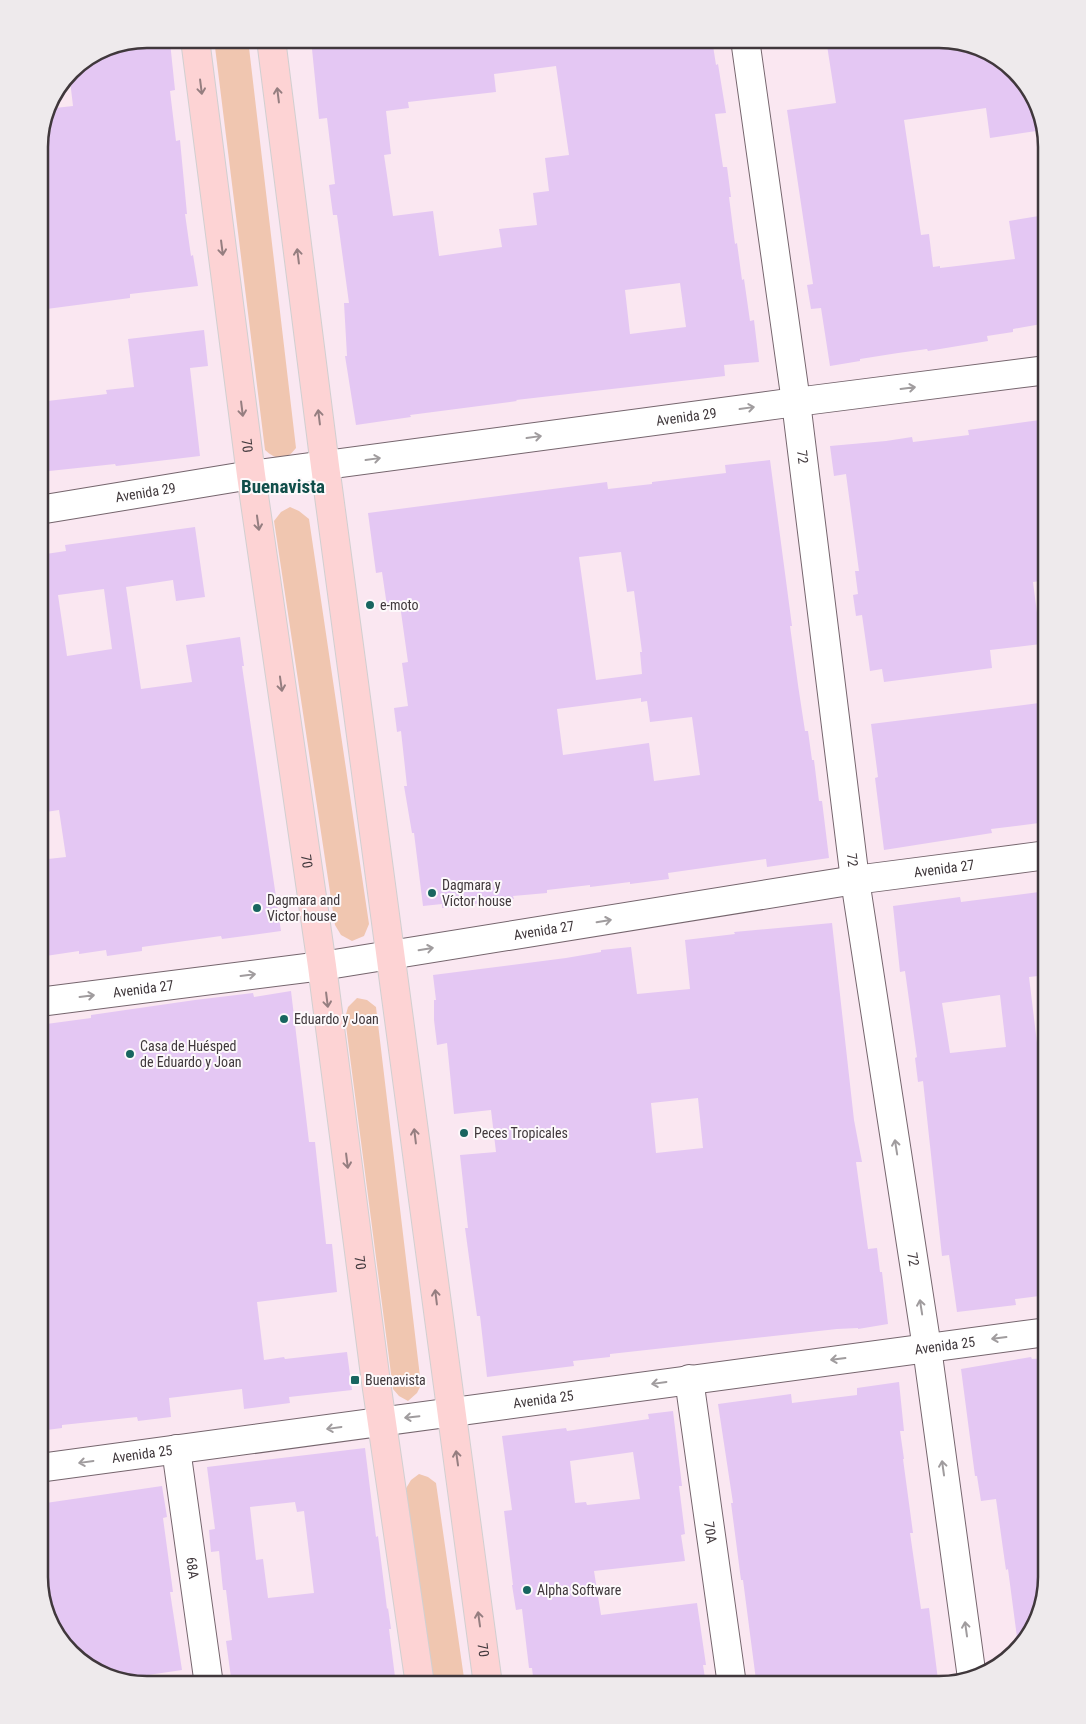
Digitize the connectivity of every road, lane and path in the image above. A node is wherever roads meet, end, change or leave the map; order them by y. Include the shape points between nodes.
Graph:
1 (195, 48) edge
2 (272, 48) edge
3 (745, 48) edge
4 (1038, 371) edge
5 (796, 402) junction
6 (325, 466) junction
7 (251, 474) junction
8 (48, 508) edge
9 (1038, 856) edge
10 (855, 880) junction
11 (391, 955) junction
12 (322, 966) junction
13 (48, 1001) edge
14 (1038, 1333) edge
15 (927, 1348) junction
16 (688, 1379) junction
17 (451, 1413) junction
18 (382, 1420) junction
19 (176, 1449) junction
20 (48, 1467) edge
21 (971, 1671) edge
22 (208, 1676) edge
23 (419, 1676) edge
24 (487, 1676) edge
25 (731, 1676) edge

1 -> 7 main road, 70
6 -> 2 main road, 70
3 - 5 street, 72
5 -> 4 street, Avenida 29
6 -> 5 street, Avenida 29
5 - 10 street, 72
6 - 7 street, Avenida 29
6 - 11 main road, 70
7 - 8 street, Avenida 29
7 -> 12 main road, 70
9 - 10 street, Avenida 27
11 -> 10 street, Avenida 27
15 -> 10 street, 72
11 - 12 street, Avenida 27
17 -> 11 main road, 70
13 -> 12 street, Avenida 27
12 -> 18 main road, 70
14 -> 15 street, Avenida 25
15 -> 16 street, Avenida 25
21 -> 15 street, 72
16 -> 17 street, Avenida 25
16 - 25 street, 70A
17 -> 18 street, Avenida 25
24 -> 17 main road, 70
18 -> 19 street, Avenida 25
18 - 23 main road, 70
19 -> 20 street, Avenida 25
19 - 22 street, 68A

